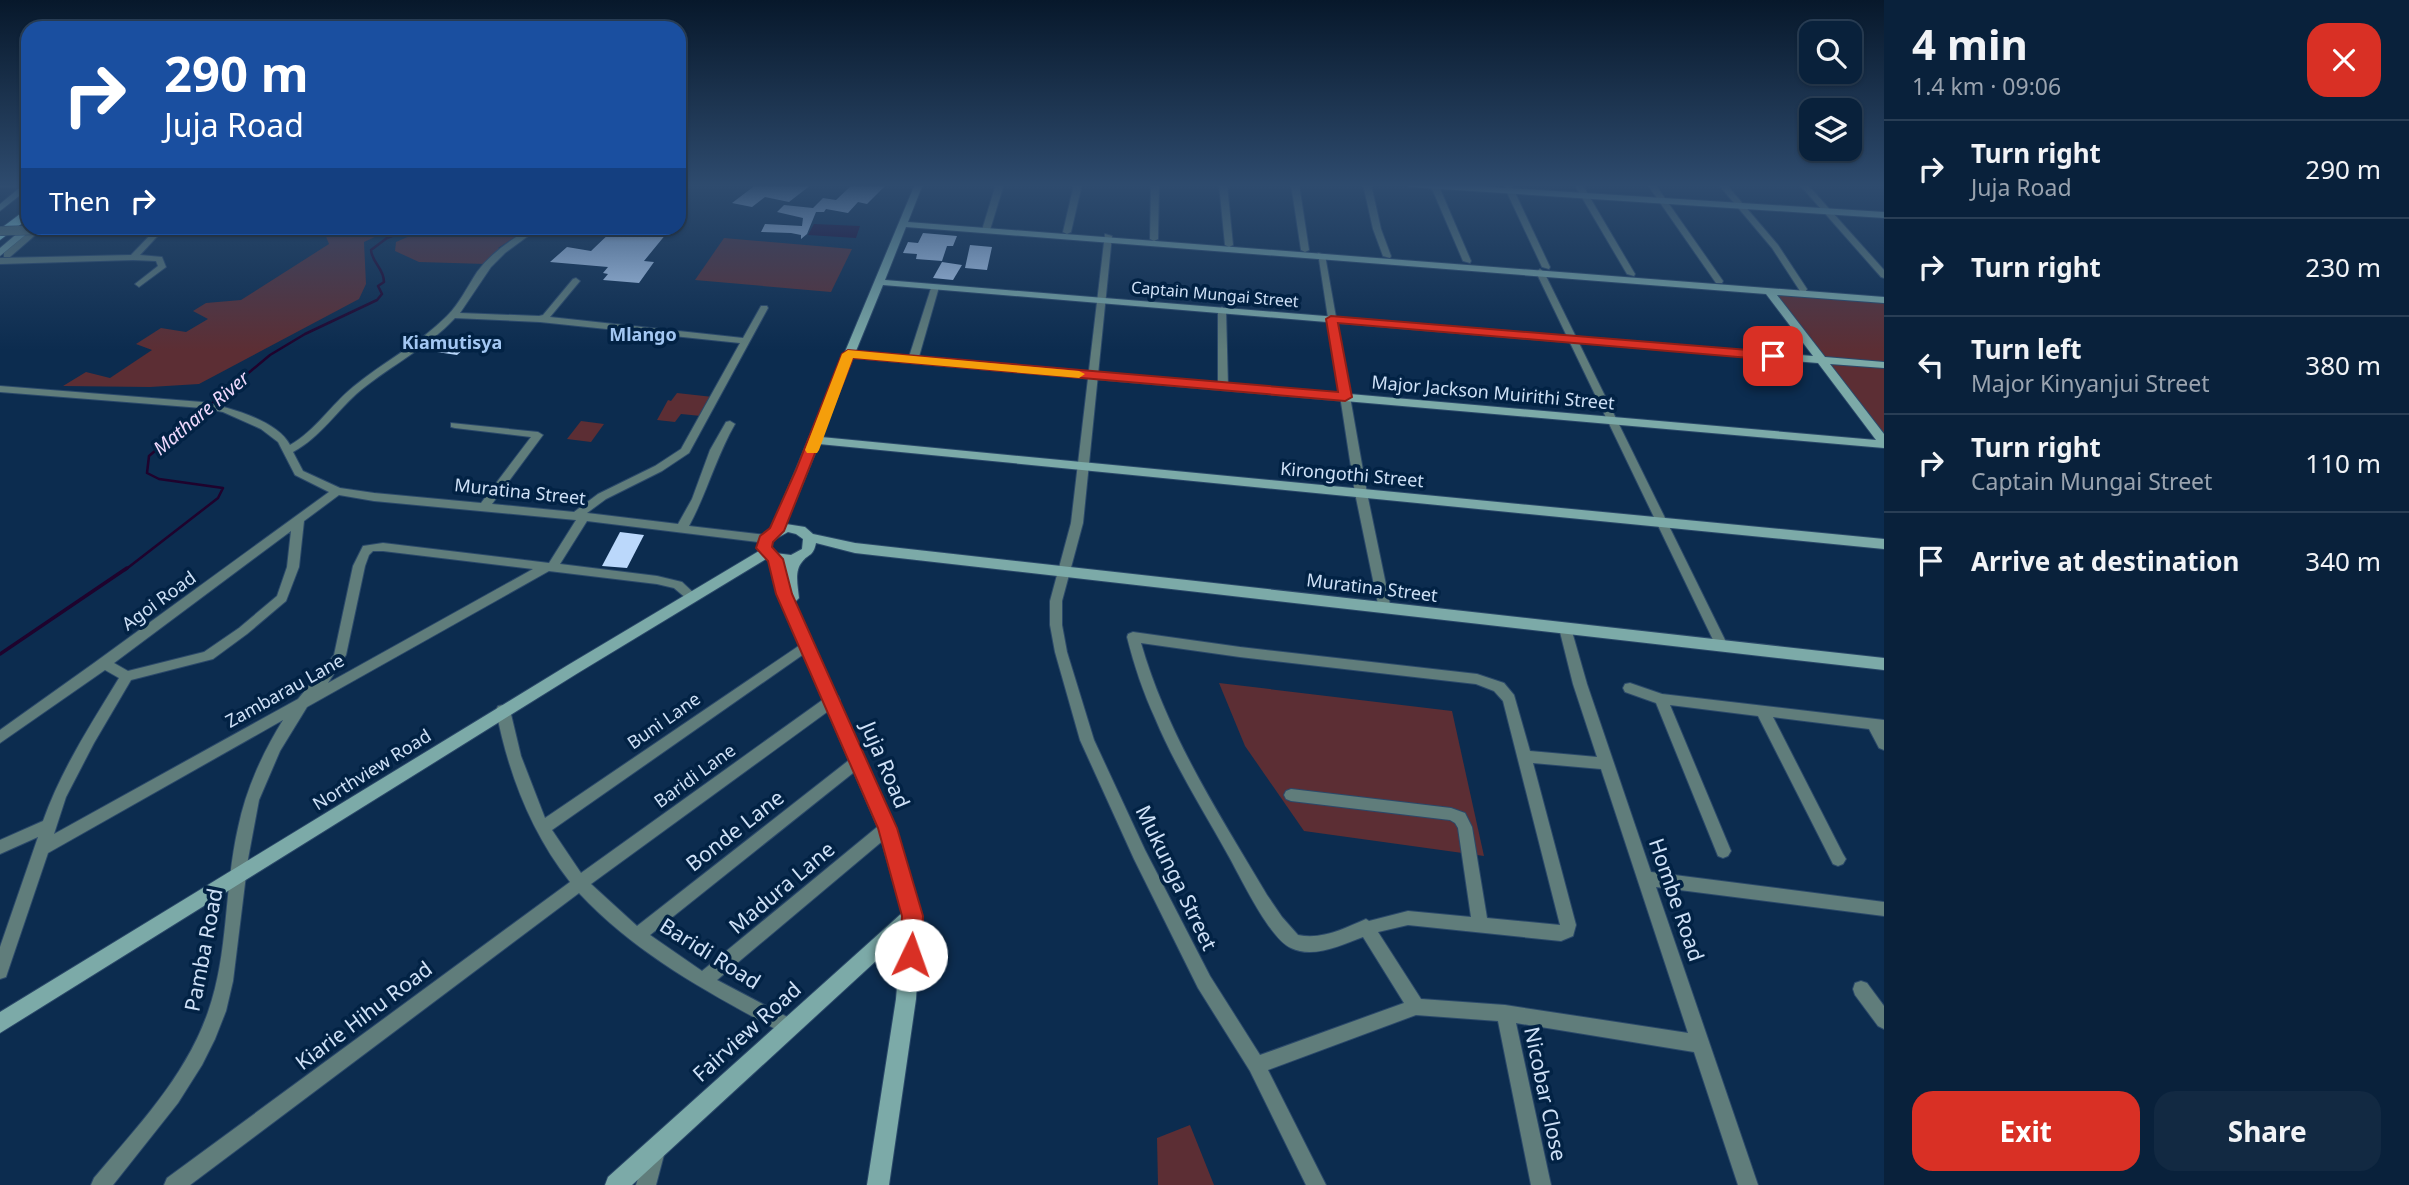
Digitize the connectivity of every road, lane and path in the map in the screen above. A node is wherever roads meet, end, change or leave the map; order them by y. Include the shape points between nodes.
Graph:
1 (22, 239) edge
2 (150, 239) edge
3 (520, 239) edge
4 (897, 239) edge
5 (1107, 239) edge
6 (1123, 239) edge
7 (1158, 239) edge
8 (1229, 239) edge
9 (1303, 239) edge
10 (1381, 239) edge
11 (1458, 239) edge
12 (1531, 239) edge
13 (1611, 239) edge
14 (1690, 239) edge
15 (1768, 239) edge
16 (1853, 239) edge
17 (1230, 245) junction
18 (1305, 250) junction
19 (1321, 255) junction
20 (1387, 256) junction
21 (2, 257) edge
22 (133, 257) junction
23 (1467, 261) junction
24 (1543, 269) junction
25 (1631, 274) junction
26 (1884, 275) edge
27 (576, 281) dead end
28 (1719, 281) junction
29 (879, 282) junction
30 (139, 284) dead end
31 (935, 287) junction
32 (1803, 289) junction
33 (1769, 291) junction
34 (1884, 297) edge
35 (1100, 300) junction
36 (764, 308) dead end
37 (1222, 310) junction
38 (454, 315) junction
39 (540, 319) junction
40 (1331, 319) junction
41 (1572, 340) junction
42 (745, 341) junction
43 (848, 354) junction
44 (914, 360) junction
45 (1822, 360) junction
46 (1884, 365) edge
47 (1091, 376) junction
48 (1223, 387) junction
49 (0, 389) edge
50 (1345, 397) junction
51 (1613, 422) junction
52 (455, 425) dead end
53 (730, 425) dead end
54 (816, 440) junction
55 (1884, 443) edge
56 (289, 450) junction
57 (1083, 468) junction
58 (337, 491) junction
59 (1361, 493) junction
60 (790, 498) junction
61 (483, 508) junction
62 (580, 517) junction
63 (298, 521) junction
64 (1664, 521) junction
65 (681, 529) junction
66 (794, 529) junction
67 (809, 537) junction
68 (1884, 544) edge
69 (771, 546) junction
70 (855, 548) junction
71 (802, 555) junction
72 (549, 568) junction
73 (1063, 571) junction
74 (691, 596) junction
75 (1385, 609) junction
76 (795, 620) junction
77 (1565, 628) junction
78 (806, 646) junction
79 (1723, 646) junction
80 (104, 663) junction
81 (1884, 664) edge
82 (127, 676) junction
83 (1630, 688) dead end
84 (1661, 699) junction
85 (833, 700) junction
86 (303, 703) junction
87 (503, 710) junction
88 (1762, 710) junction
89 (1878, 725) edge
90 (0, 737) edge
91 (1884, 744) edge
92 (1525, 756) junction
93 (858, 761) junction
94 (1607, 764) junction
95 (1291, 795) dead end
96 (49, 825) junction
97 (544, 827) junction
98 (887, 828) junction
99 (0, 848) edge
100 (42, 848) junction
101 (1723, 851) dead end
102 (1838, 859) dead end
103 (239, 877) junction
104 (1647, 879) junction
105 (580, 883) junction
106 (1884, 909) edge
107 (912, 916) junction
108 (1480, 924) junction
109 (1366, 927) junction
110 (638, 935) junction
111 (0, 971) edge
112 (703, 981) junction
113 (1861, 989) dead end
114 (1416, 1007) junction
115 (1505, 1013) junction
116 (1884, 1020) edge
117 (0, 1023) edge
118 (789, 1027) junction
119 (1702, 1044) junction
120 (1256, 1065) junction
121 (657, 1147) junction
122 (101, 1185) edge
123 (174, 1185) edge
124 (616, 1185) edge
125 (646, 1185) edge
126 (878, 1185) edge
127 (1316, 1185) edge
128 (1541, 1185) edge
129 (1748, 1185) edge

1 - 21 main road
2 - 22 street
3 - 38 street via 496,257
4 - 29 main road
5 - 35 street, Mukunga Street
6 - 19 main road
7 - 17 main road
8 - 17 street
9 - 18 street
10 - 20 street
11 - 23 street
12 - 24 street
13 - 25 street
14 - 28 street
15 - 32 street
16 - 26 street
17 - 18 main road
18 - 20 main road
19 - 24 main road
19 - 40 street
20 - 23 main road
21 - 22 street
22 - 30 street via 162,263 159,271
23 - 24 main road
24 - 25 main road
24 - 33 main road
24 - 41 street
25 - 28 main road
27 - 39 street
28 - 32 main road
29 - 31 main road, Captain Mungai Street
29 - 43 main road
31 - 35 main road, Captain Mungai Street
31 - 44 street
32 - 34 main road
33 - 34 main road
33 - 45 main road
35 - 37 main road, Captain Mungai Street
35 - 47 street, Mukunga Street
36 - 42 street
37 - 40 main road, Captain Mungai Street
37 - 48 street
38 - 39 street
38 - 56 street via 353,391 306,441
39 - 42 street
40 - 41 main road, Captain Mungai Street
40 - 50 street
41 - 45 main road, Captain Mungai Street
41 - 51 street
42 - 62 street via 685,451 589,503
43 - 44 main road, Major Jackson Muirithi Street
43 - 54 main road
44 - 47 main road, Major Jackson Muirithi Street
45 - 46 main road, Captain Mungai Street
45 - 55 main road
47 - 48 main road, Major Jackson Muirithi Street
47 - 57 street, Mukunga Street
48 - 50 main road, Major Jackson Muirithi Street
49 - 56 street, Muratina Street via 226,410 265,427
50 - 51 main road, Major Jackson Muirithi Street
50 - 59 street
51 - 55 main road, Major Jackson Muirithi Street
51 - 64 street
52 - 61 street via 538,435
53 - 65 street
54 - 57 main road, Kirongothi Street
54 - 60 main road
56 - 58 street, Muratina Street via 299,473
57 - 59 main road, Kirongothi Street
57 - 73 street, Mukunga Street via 1077,523
58 - 61 street, Muratina Street
58 - 63 street, Agoi Road
59 - 64 main road, Kirongothi Street
59 - 75 street
60 - 66 main road
60 - 69 main road
61 - 62 street, Muratina Street
62 - 65 street, Muratina Street
62 - 72 street
63 - 80 street, Agoi Road
63 - 82 street via 293,567 282,598 208,656
64 - 68 main road, Kirongothi Street
64 - 79 street
65 - 69 street, Muratina Street
66 - 67 main road, Muratina Street
66 - 69 main road
67 - 70 main road, Muratina Street
67 - 71 main road, Juja Road via 811,547
69 - 71 main road, Muratina Street
69 - 74 main road, Northview Road
69 - 76 main road, Juja Road
70 - 71 main road, Muratina Street
70 - 73 main road, Muratina Street
71 - 76 main road, Juja Road via 790,577
72 - 74 street via 670,582
72 - 86 street, Zambarau Lane
72 - 86 street, Pamba Road via 498,559 367,549 357,571 352,613 340,654
73 - 75 main road, Muratina Street
73 - 120 street, Mukunga Street via 1056,625 1087,740 1204,982
74 - 87 main road, Northview Road
75 - 77 main road, Muratina Street
76 - 78 main road, Juja Road
77 - 79 main road, Muratina Street
77 - 94 street, Hombe Road
78 - 85 main road, Juja Road
78 - 97 street, Buni Lane
79 - 81 main road, Muratina Street
80 - 82 street
80 - 90 street, Agoi Road
82 - 96 street via 71,772
83 - 84 street
84 - 88 street
84 - 101 street
85 - 93 main road, Juja Road
85 - 105 street, Baridi Lane
86 - 100 street, Zambarau Lane
86 - 103 street, Pamba Road via 264,768 239,855
87 - 97 street, Baridi Road via 515,763
87 - 103 main road, Northview Road
88 - 89 street
88 - 102 street
89 - 91 street
92 - 94 street
92 - 108 street via 1567,930
92 - 109 street via 1505,693 1486,680 1133,637 1140,667 1177,752 1287,935 1309,946
93 - 98 main road, Juja Road
93 - 110 street, Bonde Lane
94 - 104 street, Hombe Road
95 - 108 street via 1461,818
96 - 99 street
96 - 100 street
97 - 105 street, Baridi Road
98 - 107 main road, Juja Road
98 - 112 street, Madura Lane
100 - 111 street
103 - 117 main road, Northview Road
103 - 122 street, Pamba Road via 221,996 207,1038 186,1076
104 - 106 street
104 - 119 street, Hombe Road
105 - 110 street, Baridi Road
105 - 123 street, Kiarie Hihu Road
107 - 118 main road, Fairview Road
107 - 126 main road, Juja Road via 906,999
108 - 109 street via 1408,918
109 - 114 street
110 - 112 street, Baridi Road
112 - 118 street, Baridi Road
113 - 116 street
114 - 115 street
114 - 120 street
115 - 119 street
115 - 128 street, Nicobar Close
118 - 121 main road, Fairview Road
119 - 129 street, Hombe Road
120 - 127 street, Mukunga Street
121 - 124 main road, Fairview Road
121 - 125 street

